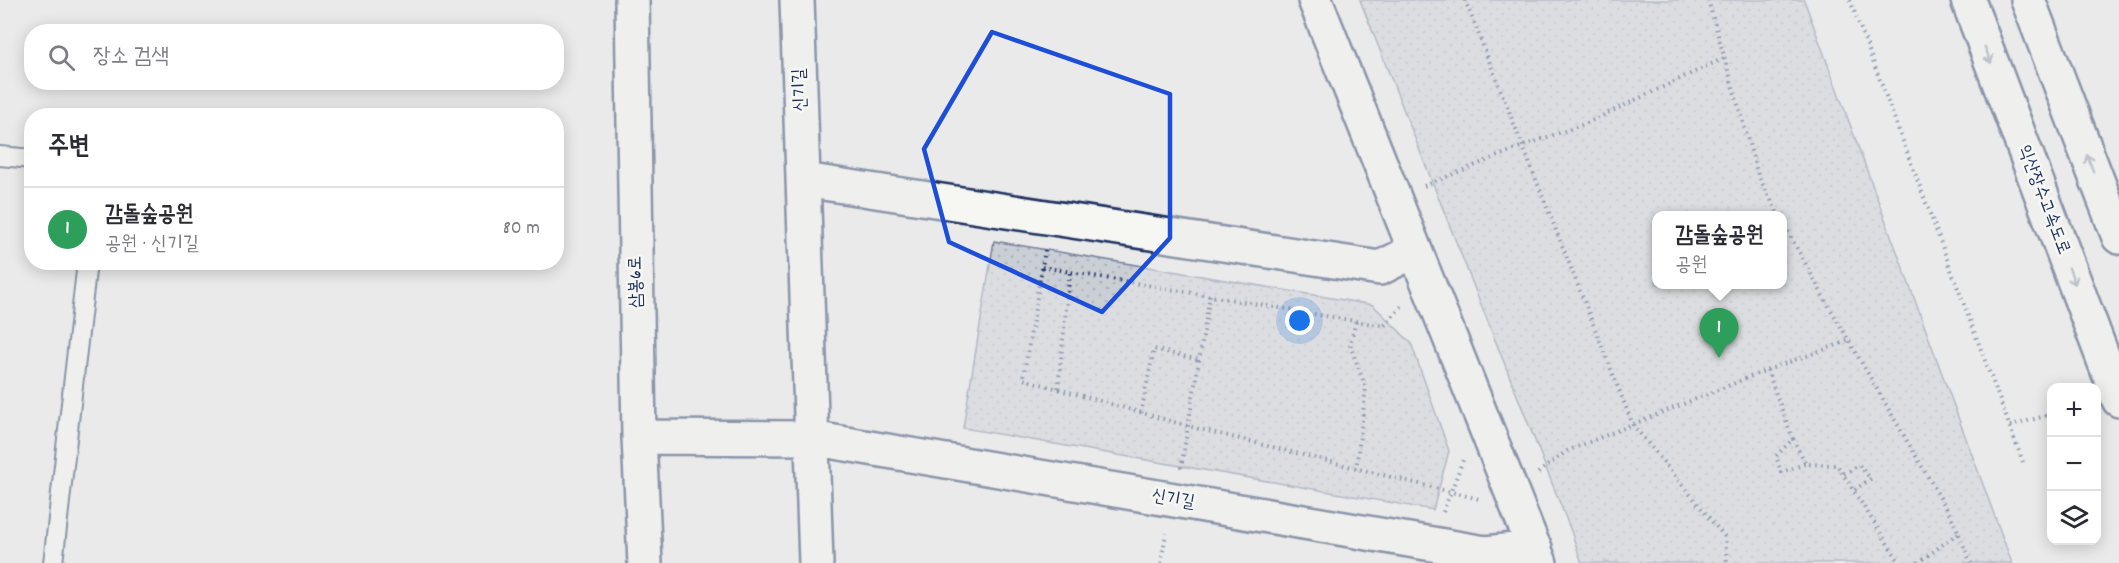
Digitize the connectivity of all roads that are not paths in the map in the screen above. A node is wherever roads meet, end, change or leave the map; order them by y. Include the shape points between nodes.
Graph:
1 (632, 0) edge
2 (797, 0) edge
3 (1315, 0) edge
4 (1968, 0) edge
5 (2028, 0) edge
6 (0, 156) edge
7 (24, 158) edge
8 (804, 180) junction
9 (2119, 237) edge
10 (1414, 251) junction
11 (86, 270) edge
12 (2119, 400) edge
13 (639, 437) junction
14 (811, 438) junction
15 (1538, 556) edge
16 (53, 563) edge
17 (645, 563) edge
18 (816, 563) edge

1 - 13 main road, 삼봉6로
2 - 8 main road, 신기길
3 - 10 main road, 신기길
4 -> 12 main road, 익산장수고속도로
9 -> 5 main road
6 - 7 lane
8 - 10 main road via 1380,268
8 - 14 main road, 신기길
10 - 15 main road, 신기길
11 - 16 lane
13 - 14 main road, 신기길
13 - 17 main road, 삼봉6로
14 - 15 main road, 신기길 via 1485,553
14 - 18 main road, 신기길

